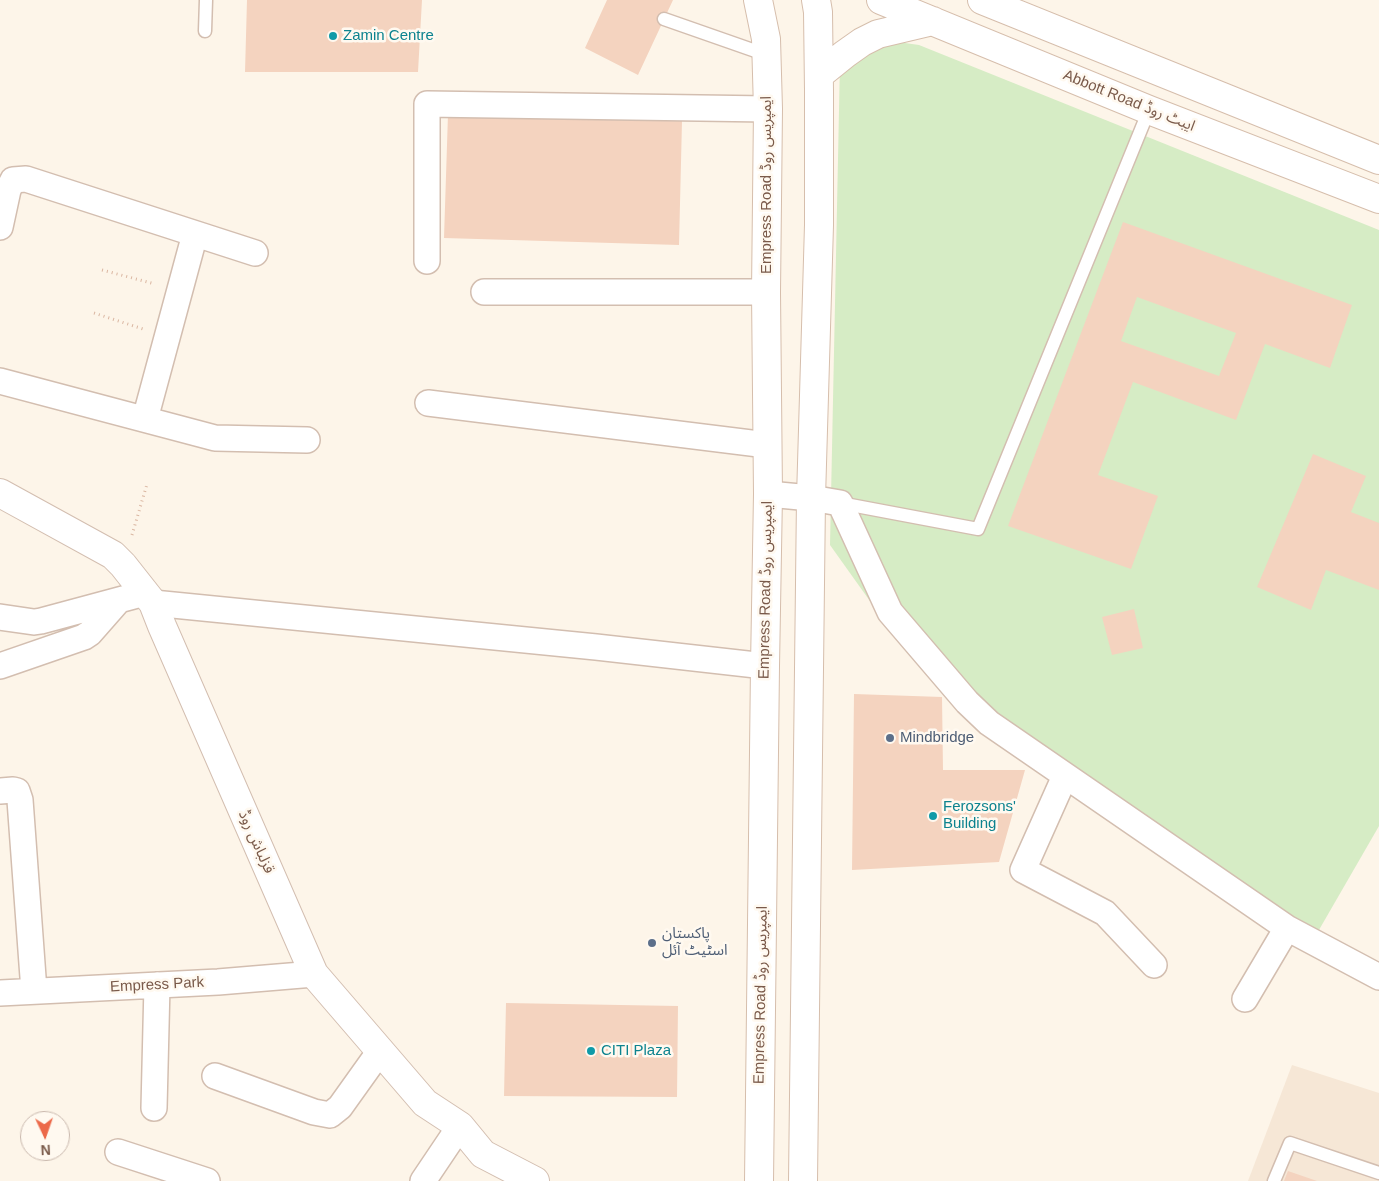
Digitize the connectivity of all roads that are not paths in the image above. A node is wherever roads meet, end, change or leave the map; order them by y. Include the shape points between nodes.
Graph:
1 (206, 0) edge
2 (758, 0) edge
3 (881, 0) edge
4 (982, 0) edge
5 (819, 2) edge
6 (664, 19) dead end
7 (933, 21) junction
8 (205, 31) dead end
9 (767, 55) junction
10 (819, 75) junction
11 (768, 109) junction
12 (1149, 110) junction
13 (1379, 160) edge
14 (1379, 199) edge
15 (1, 218) edge
16 (195, 234) junction
17 (255, 253) dead end
18 (427, 261) dead end
19 (484, 292) dead end
20 (766, 292) junction
21 (0, 381) edge
22 (428, 403) dead end
23 (145, 419) junction
24 (307, 440) dead end
25 (767, 445) junction
26 (0, 493) edge
27 (768, 494) junction
28 (812, 498) junction
29 (840, 503) junction
30 (149, 598) junction
31 (119, 600) junction
32 (0, 617) edge
33 (0, 666) edge
34 (765, 666) junction
35 (1065, 776) junction
36 (0, 791) edge
37 (1287, 928) junction
38 (1154, 965) dead end
39 (314, 974) junction
40 (1379, 977) edge
41 (156, 985) junction
42 (34, 991) junction
43 (0, 993) edge
44 (1245, 999) dead end
45 (380, 1051) junction
46 (215, 1076) dead end
47 (154, 1108) dead end
48 (460, 1126) junction
49 (118, 1152) dead end
50 (1379, 1173) edge
51 (207, 1181) edge
52 (423, 1181) edge
53 (535, 1181) edge
54 (760, 1181) edge
55 (803, 1181) edge
56 (1274, 1181) edge

1 - 8 lane
2 - 9 main road, Empress Road ایمپریس روڈ
3 - 7 main road, Abbott Road ایبٹ روڈ
4 - 13 main road
5 - 10 main road
6 - 9 lane
7 - 10 main road via 878,34 844,54
7 - 12 main road, Abbott Road ایبٹ روڈ
9 - 11 main road, Empress Road ایمپریس روڈ
10 - 28 main road via 820,225
11 - 18 street via 427,104
11 - 20 main road, Empress Road ایمپریس روڈ
12 - 14 main road, Abbott Road ایبٹ روڈ
12 - 29 lane via 978,528
15 - 16 street via 13,180 26,179
16 - 17 street
16 - 23 street
19 - 20 street
20 - 25 main road, Empress Road ایمپریس روڈ
21 - 23 street
22 - 25 street
23 - 24 street via 215,438
25 - 27 main road, Empress Road ایمپریس روڈ
26 - 30 main road, قزلباش روڈ via 112,555
27 - 28 street
27 - 34 main road, Empress Road ایمپریس روڈ
28 - 29 street
28 - 55 main road
29 - 35 street via 890,612 989,723
30 - 31 street
30 - 34 street
30 - 39 main road, قزلباش روڈ
31 - 32 street via 41,621
31 - 33 street via 84,637
34 - 54 main road, Empress Road ایمپریس روڈ
35 - 37 street
35 - 38 street via 1023,870 1105,913
36 - 42 street via 17,791 20,800
37 - 40 street
37 - 44 street
39 - 41 street, Empress Park
39 - 45 main road, قزلباش روڈ
41 - 42 street, Empress Park
41 - 47 street
42 - 43 street, Empress Park
45 - 46 street via 340,1108 330,1115
45 - 48 main road, قزلباش روڈ via 425,1103
48 - 52 street
48 - 53 main road, قزلباش روڈ via 483,1154
49 - 51 street
50 - 56 lane via 1290,1143

